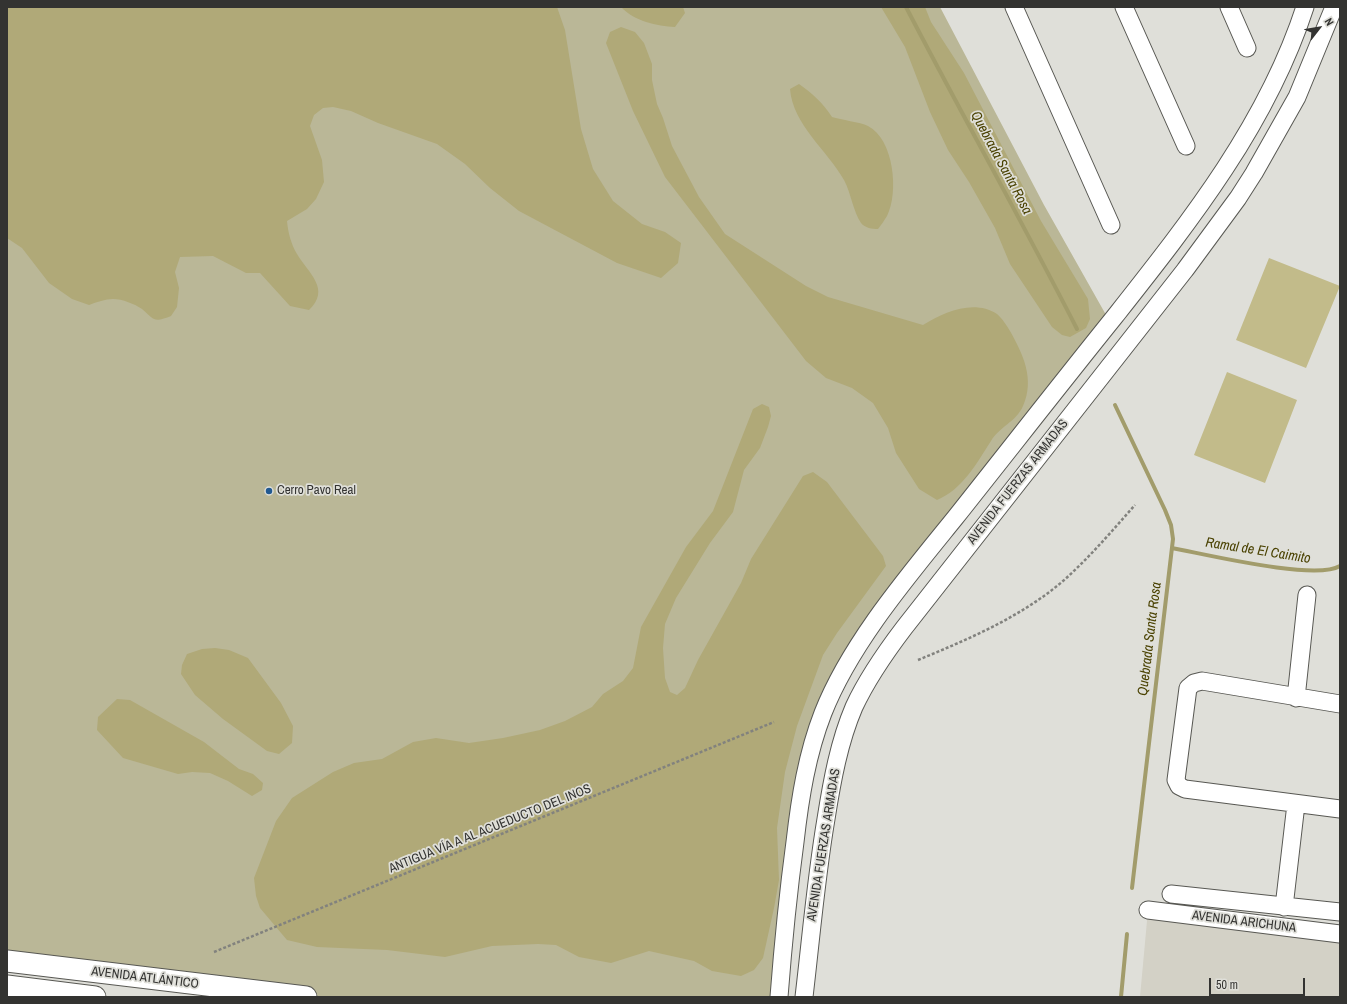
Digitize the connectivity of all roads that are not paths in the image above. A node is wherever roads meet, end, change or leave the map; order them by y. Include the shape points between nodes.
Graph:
1 (1014, 7) edge
2 (1124, 7) edge
3 (1229, 7) edge
4 (1305, 7) edge
5 (1334, 7) edge
6 (1247, 48) dead end
7 (1186, 146) dead end
8 (1112, 225) dead end
9 (1307, 595) dead end
10 (1296, 698) junction
11 (1340, 704) edge
12 (1296, 804) junction
13 (1340, 809) edge
14 (1171, 894) dead end
15 (1284, 907) junction
16 (1148, 910) dead end
17 (1340, 912) edge
18 (1340, 934) edge
19 (7, 961) edge
20 (7, 986) edge
21 (95, 997) edge
22 (306, 997) edge
23 (779, 997) edge
24 (804, 997) edge

1 - 8 street
2 - 7 street
3 - 6 street
4 - 23 street, AVENIDA FUERZAS ARMADAS via 1290,48 1263,106 1195,213 945,530 870,630 842,674 816,733 805,774 790,882
5 - 24 street, AVENIDA FUERZAS ARMADAS via 1296,97 1238,198 1185,270 909,621 863,689 846,730 833,777 817,880
9 - 10 street
10 - 11 street
10 - 12 street via 1202,681 1194,683 1188,688 1176,780 1179,786 1185,789
12 - 13 street
12 - 15 street
14 - 15 street
15 - 17 street
16 - 18 street, AVENIDA ARICHUNA
19 - 22 main road, AVENIDA ATLÁNTICO
20 - 21 main road, AVENIDA ATLÁNTICO

